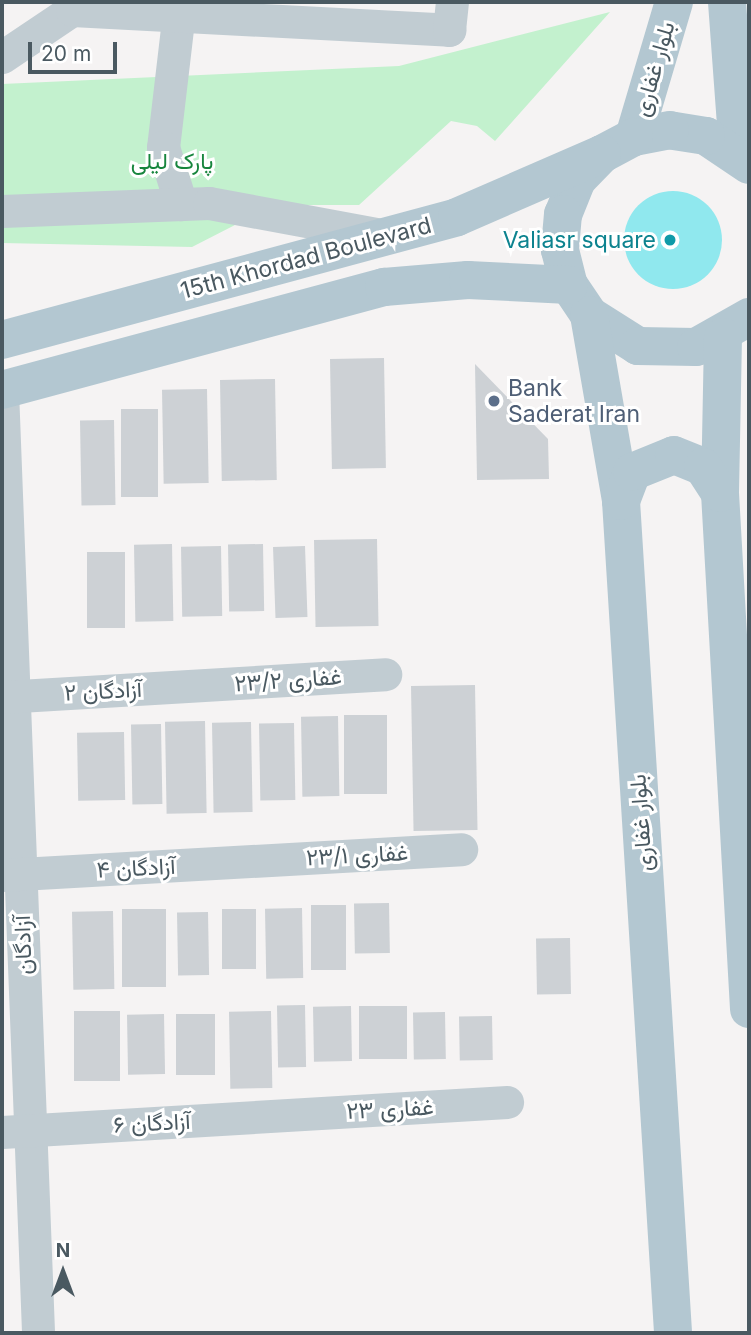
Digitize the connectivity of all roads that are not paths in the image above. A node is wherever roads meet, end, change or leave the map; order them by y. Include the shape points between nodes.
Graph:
1 (674, 2) edge
2 (727, 2) edge
3 (73, 6) edge
4 (451, 16) edge
5 (178, 20) junction
6 (2, 57) edge
7 (618, 145) junction
8 (744, 159) edge
9 (181, 204) junction
10 (2, 211) edge
11 (387, 236) junction
12 (579, 300) junction
13 (736, 327) edge
14 (2, 340) edge
15 (2, 390) edge
16 (720, 493) junction
17 (621, 501) junction
18 (384, 674) dead end
19 (192, 686) joint
20 (8, 697) edge
21 (461, 849) dead end
22 (252, 861) joint
23 (11, 875) edge
24 (749, 1009) edge
25 (507, 1102) dead end
26 (273, 1116) joint
27 (16, 1131) edge
28 (38, 1333) edge
29 (673, 1333) edge

1 - 7 main road, بلوار غفاری
2 - 8 main road
3 - 5 street
3 - 6 street
4 - 5 street
5 - 9 street via 163,147
7 - 8 main road via 670,130 706,136
7 - 11 main road, 15th Khordad Boulevard via 457,217
7 - 12 main road via 577,180 563,214 560,250
9 - 10 street
9 - 11 street via 209,203
11 - 14 main road, 15th Khordad Boulevard
12 - 13 main road via 638,346 677,349
12 - 15 main road via 468,280 384,287
12 - 17 main road, بلوار غفاری
13 - 16 main road
15 - 20 street, آزادگان
16 - 17 main road via 703,467 674,455 632,472
16 - 24 main road
17 - 29 main road, بلوار غفاری
18 - 19 street, غفاری ۲۳/۲
19 - 20 street, آزادگان ۲
20 - 23 street, آزادگان
21 - 22 street, غفاری ۲۳/۱
22 - 23 street, آزادگان ۴
23 - 27 street, آزادگان
25 - 26 street, غفاری ۲۳
26 - 27 street, آزادگان ۶
27 - 28 street, آزادگان

